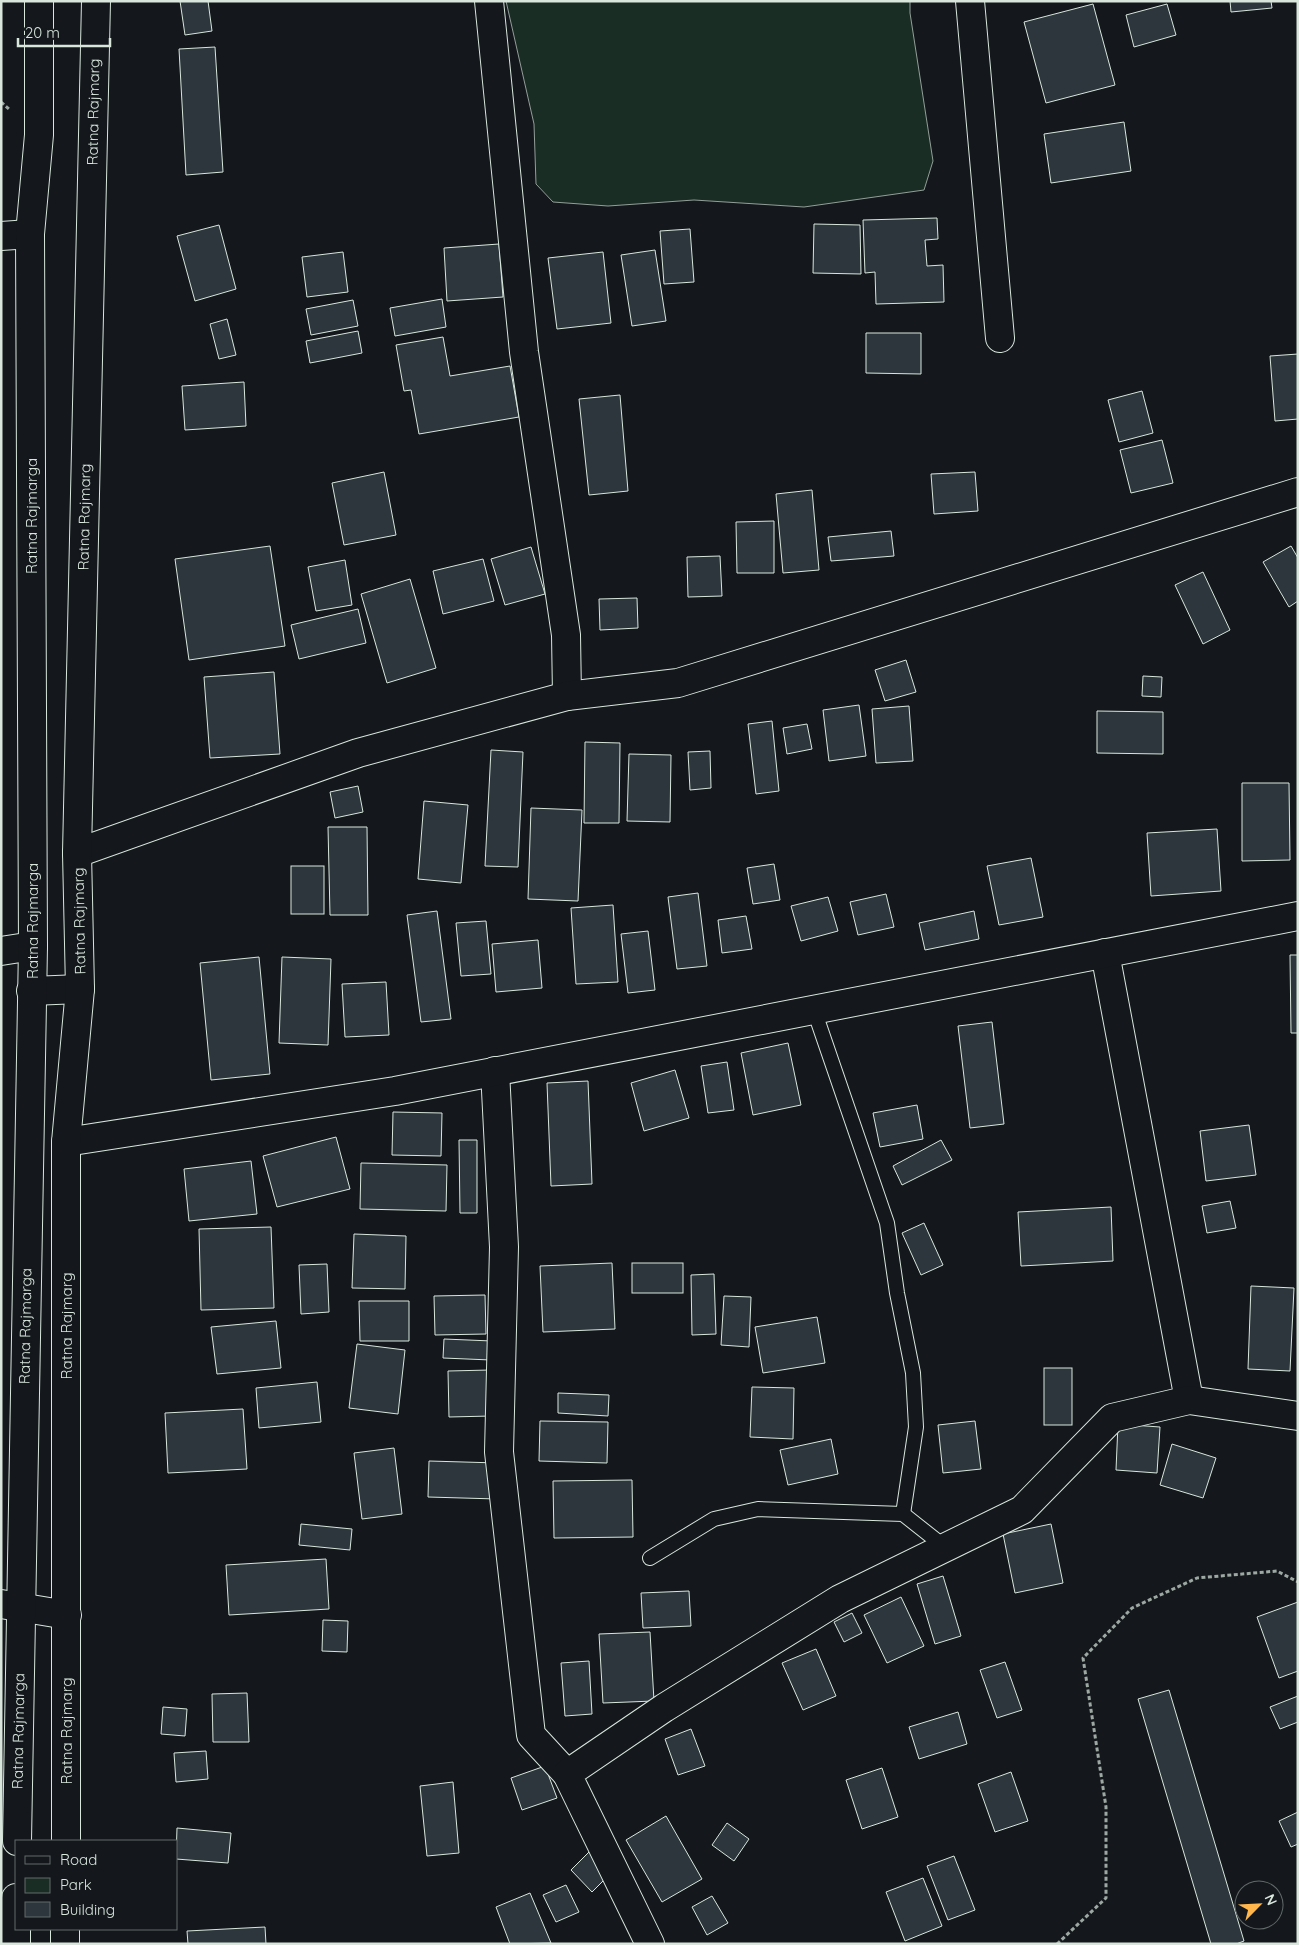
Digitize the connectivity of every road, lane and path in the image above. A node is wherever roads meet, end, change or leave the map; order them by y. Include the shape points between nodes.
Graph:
1 (39, 1) edge
2 (96, 1) edge
3 (489, 1) edge
4 (970, 1) edge
5 (30, 234) junction
6 (1, 236) edge
7 (1000, 338) dead end
8 (1298, 492) edge
9 (567, 696) junction
10 (77, 853) junction
11 (1298, 916) edge
12 (32, 946) junction
13 (1, 951) edge
14 (1106, 953) junction
15 (80, 988) junction
16 (31, 991) junction
17 (814, 1010) junction
18 (495, 1071) junction
19 (66, 1142) junction
20 (1189, 1400) junction
21 (1298, 1416) edge
22 (903, 1514) junction
23 (946, 1548) junction
24 (650, 1558) dead end
25 (1298, 1582) edge
26 (10, 1606) edge
27 (67, 1615) junction
28 (567, 1774) junction
29 (17, 1840) edge
30 (66, 1840) edge
31 (16, 1930) edge
32 (65, 1930) edge
33 (16, 1944) edge
34 (65, 1944) edge
35 (650, 1944) edge
36 (1058, 1944) edge

1 - 5 street, Ratna Rajmarga via 39,135
2 - 10 street, Ratna Rajmarg
3 - 9 street via 524,352 566,635
4 - 7 street
5 - 6 street
5 - 12 street, Ratna Rajmarga
8 - 9 street via 678,683
9 - 10 street via 358,753
10 - 15 street, Ratna Rajmarg
11 - 14 street
12 - 13 street
12 - 16 street, Ratna Rajmarga
14 - 17 street
14 - 20 street
15 - 16 street
15 - 19 street, Ratna Rajmarg
16 - 26 street, Ratna Rajmarga
17 - 18 street
17 - 22 lane via 887,1224 913,1373 916,1427
18 - 19 street via 395,1091
18 - 28 street via 504,1247 499,1452 531,1735
19 - 27 street, Ratna Rajmarg
20 - 21 street
20 - 23 street via 1112,1418 1022,1510
22 - 23 lane
22 - 24 lane via 758,1509 714,1519
23 - 28 street via 840,1599 664,1708
25 - 36 path via 1277,1571 1197,1578 1132,1608 1083,1658 1106,1807 1106,1898
26 - 27 street
26 - 29 street, Ratna Rajmarga
27 - 30 street, Ratna Rajmarg
28 - 35 street
31 - 33 street
32 - 34 street

